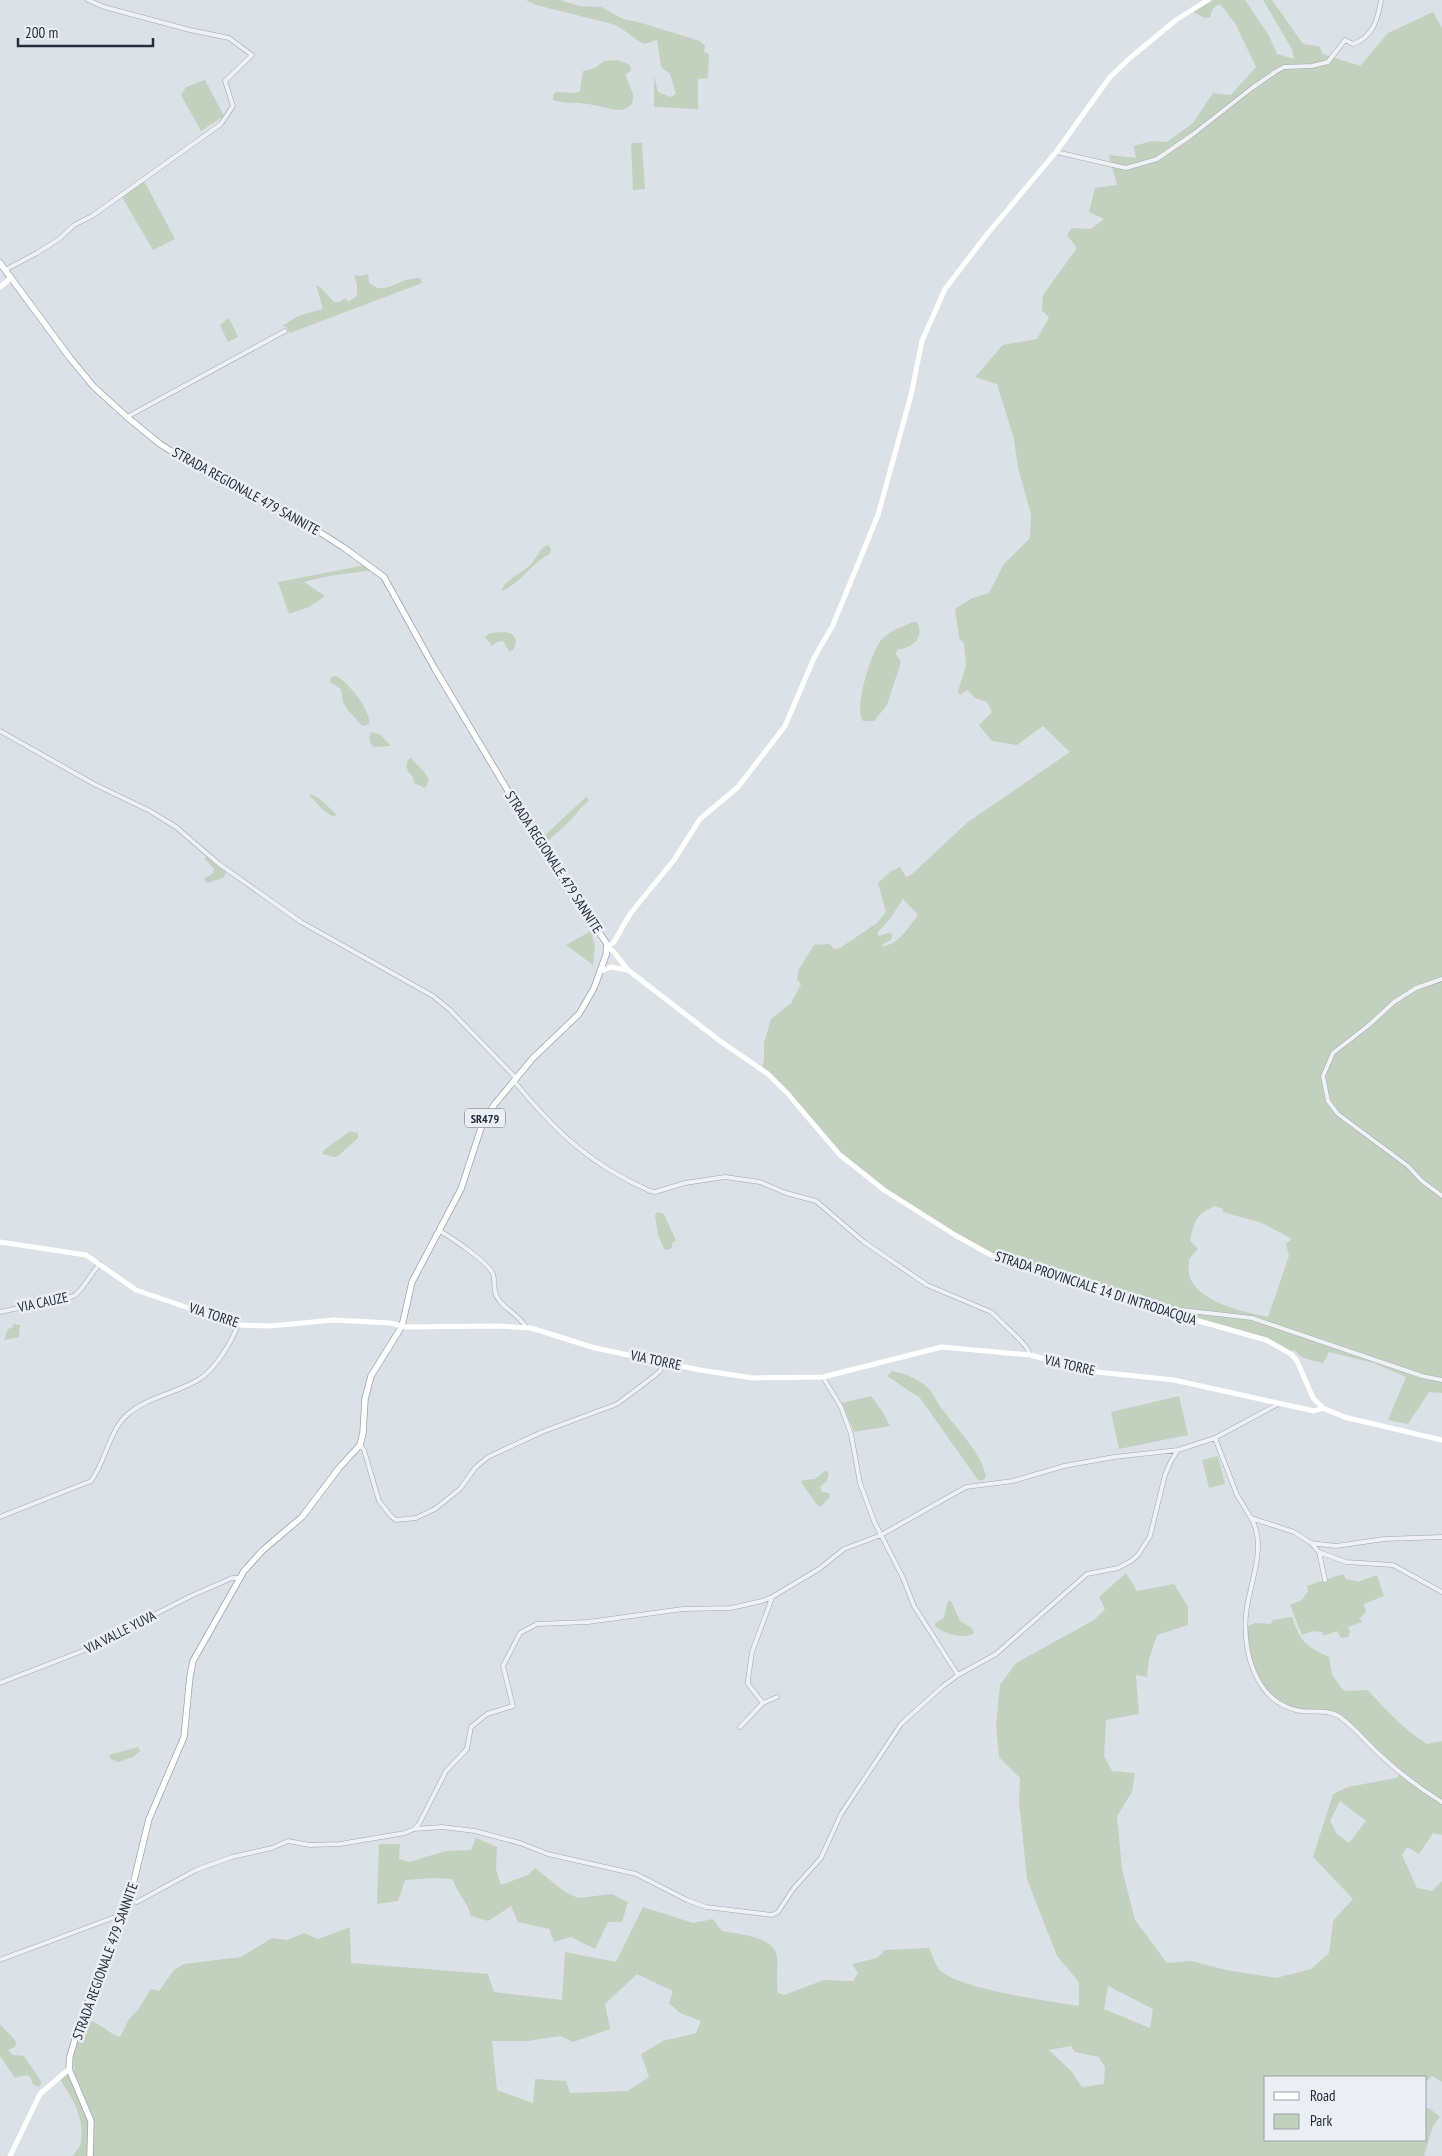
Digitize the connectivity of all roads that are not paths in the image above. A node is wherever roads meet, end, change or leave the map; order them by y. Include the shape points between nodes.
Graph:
1 (88, 0) edge
2 (1208, 0) edge
3 (1381, 0) edge
4 (1056, 152) junction
5 (0, 263) edge
6 (5, 270) junction
7 (11, 278) junction
8 (0, 288) edge
9 (285, 330) dead end
10 (127, 417) junction
11 (0, 731) edge
12 (607, 947) junction
13 (628, 970) junction
14 (600, 971) junction
15 (1442, 980) edge
16 (515, 1079) junction
17 (1442, 1196) edge
18 (440, 1231) junction
19 (0, 1242) edge
20 (101, 1264) junction
21 (1163, 1311) junction
22 (0, 1312) edge
23 (238, 1324) junction
24 (402, 1326) junction
25 (526, 1328) junction
26 (1030, 1356) junction
27 (664, 1362) junction
28 (823, 1377) junction
29 (1442, 1380) edge
30 (1278, 1404) junction
31 (1323, 1408) junction
32 (1215, 1438) junction
33 (1442, 1440) edge
34 (360, 1445) junction
35 (1178, 1450) junction
36 (0, 1517) edge
37 (1251, 1518) junction
38 (881, 1535) junction
39 (1442, 1537) edge
40 (1311, 1543) junction
41 (1319, 1552) junction
42 (239, 1578) junction
43 (1324, 1580) dead end
44 (1442, 1592) edge
45 (772, 1598) junction
46 (958, 1675) junction
47 (0, 1684) edge
48 (777, 1697) dead end
49 (764, 1703) junction
50 (740, 1727) dead end
51 (1442, 1802) edge
52 (414, 1829) junction
53 (129, 1901) junction
54 (123, 1914) junction
55 (0, 1960) edge
56 (69, 2068) junction
57 (10, 2156) edge
58 (90, 2156) edge

1 - 6 street via 104,7 230,38 252,55 225,82 233,106 221,124 92,216 74,225 59,239
2 - 4 main road via 1176,20 1121,66
3 - 4 street via 1378,18 1363,40 1354,44 1345,40 1328,62 1284,67 1158,159 1126,168
4 - 12 main road via 941,295 922,341 911,396 878,515 833,625 814,658 785,726 738,787 700,819 674,860
5 - 6 main road, STRADA REGIONALE 479 SANNITE
6 - 7 main road, STRADA REGIONALE 479 SANNITE
7 - 8 main road
7 - 10 main road, STRADA REGIONALE 479 SANNITE via 94,387
9 - 10 street
10 - 12 main road, STRADA REGIONALE 479 SANNITE via 160,444 204,472 286,511 384,577 435,670 544,851
11 - 16 street via 156,815 301,922 433,996
12 - 13 main road, STRADA PROVINCIALE 14 DI INTRODACQUA
12 - 14 main road, STRADA REGIONALE 479 SANNITE / SR479
13 - 14 main road via 611,967
13 - 21 main road, STRADA PROVINCIALE 14 DI INTRODACQUA via 768,1074 840,1154 916,1211 1001,1260
14 - 16 main road, STRADA REGIONALE 479 SANNITE / SR479 via 579,1014
15 - 17 street via 1406,994 1342,1044 1333,1053 1323,1076 1328,1101 1338,1114 1408,1166
16 - 18 main road, STRADA REGIONALE 479 SANNITE / SR479 via 482,1125 460,1188
16 - 26 street via 559,1132 601,1166 655,1192 685,1183 725,1177 760,1182 816,1201 864,1242 927,1285 991,1312 1020,1340
18 - 24 main road, STRADA REGIONALE 479 SANNITE / SR479 via 412,1282
18 - 25 street via 468,1248 490,1270 495,1294
19 - 20 main road, VIA TORRE via 86,1255
20 - 22 street, VIA CAUZE via 74,1296
20 - 23 main road, VIA TORRE via 136,1290
21 - 29 street via 1164,1308 1252,1318
21 - 31 main road, STRADA PROVINCIALE 14 DI INTRODACQUA via 1276,1344 1291,1354 1313,1398
23 - 24 main road, VIA TORRE via 270,1326 334,1320
23 - 36 street via 221,1355 205,1375 126,1416 91,1481
24 - 25 main road, VIA TORRE
24 - 34 main road, STRADA REGIONALE 479 SANNITE / SR479 via 368,1384
25 - 27 main road, VIA TORRE via 595,1348
26 - 28 main road, VIA TORRE via 942,1347
26 - 30 main road, VIA TORRE via 1097,1372 1174,1380
27 - 28 main road, VIA TORRE via 736,1376
27 - 34 street via 660,1371 617,1404 542,1432 488,1458 475,1468 460,1489 435,1509 416,1518 396,1520 391,1516 380,1500
28 - 38 street via 841,1407 851,1434 860,1483
30 - 31 main road, VIA TORRE via 1314,1411
30 - 32 street
31 - 33 main road via 1344,1417
32 - 35 street
32 - 37 street via 1241,1504
34 - 42 main road, STRADA REGIONALE 479 SANNITE via 302,1517 255,1558
35 - 38 street via 1114,1457 1064,1466 1013,1481 966,1487
35 - 46 street via 1165,1475 1150,1536 1138,1555 1118,1568 1087,1574 996,1654
37 - 40 street via 1294,1532
37 - 51 street via 1258,1545 1246,1612 1245,1639 1260,1685 1290,1708 1329,1712 1340,1718 1394,1768
38 - 45 street via 844,1549
38 - 46 street via 914,1606
39 - 40 street via 1384,1539 1336,1546
40 - 41 street
41 - 43 street
41 - 44 street via 1346,1562 1393,1565
42 - 47 street, VIA VALLE YUVA via 191,1596 85,1650
42 - 53 main road, STRADA REGIONALE 479 SANNITE via 193,1661 184,1737 149,1819
45 - 49 street via 752,1652 748,1680
45 - 52 street via 731,1608 683,1609 588,1622 545,1622 524,1629 503,1666 513,1706 487,1714 471,1727 467,1749 446,1771 420,1824
46 - 52 street via 900,1724 841,1814 821,1858 778,1912 772,1915 706,1907 636,1874 548,1854 475,1831 442,1827
48 - 49 street
49 - 50 street
52 - 53 street via 340,1844 288,1842 196,1870 137,1902
53 - 54 main road, STRADA REGIONALE 479 SANNITE
54 - 55 street
54 - 56 main road, STRADA REGIONALE 479 SANNITE via 78,2029
56 - 57 main road via 40,2094
56 - 58 main road via 91,2121

